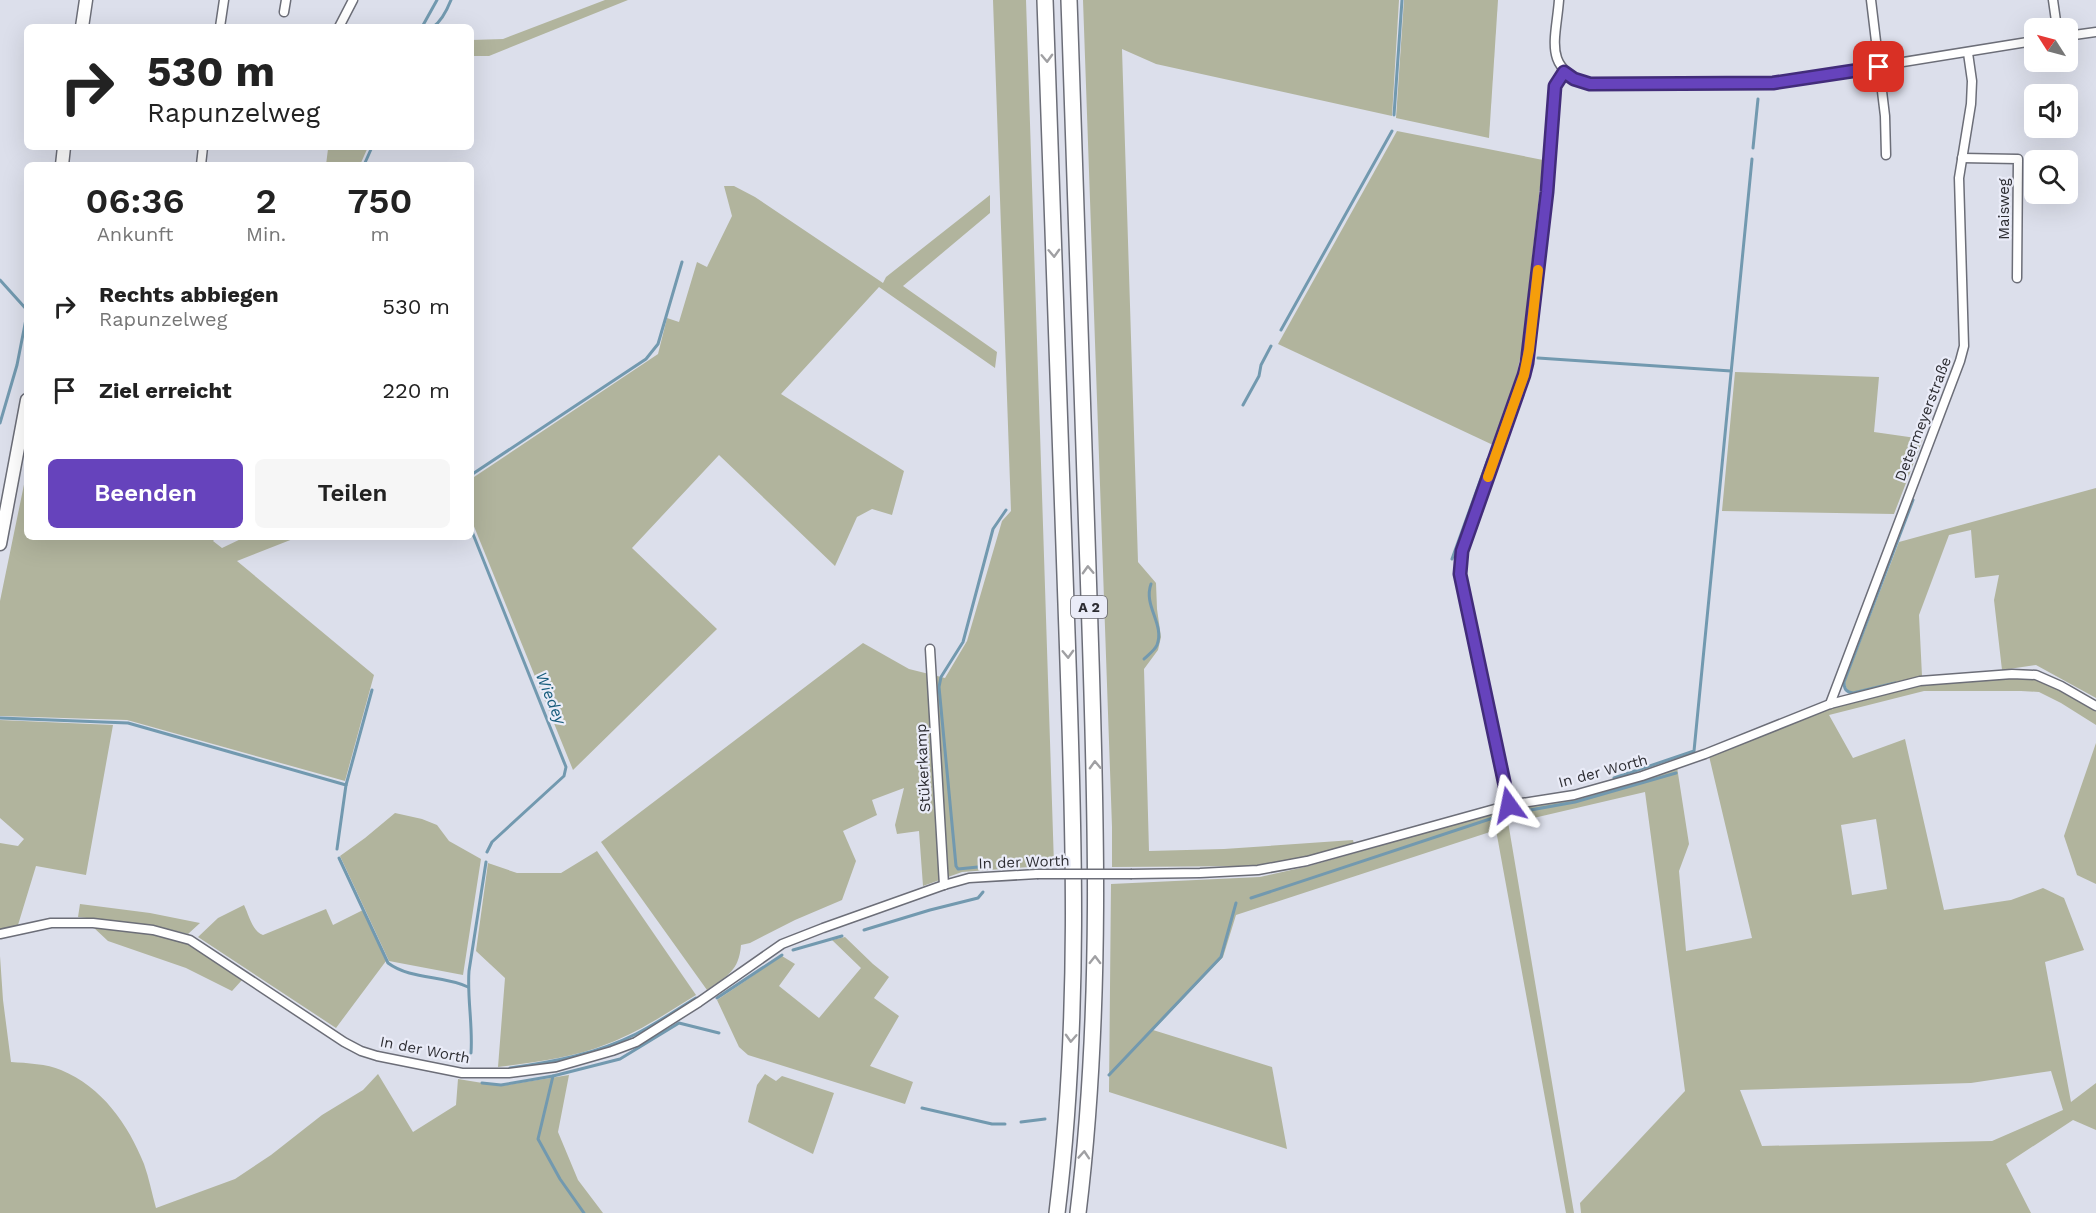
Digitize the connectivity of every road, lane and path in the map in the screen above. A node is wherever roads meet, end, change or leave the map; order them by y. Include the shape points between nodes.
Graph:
1 (86, 0) edge
2 (224, 0) edge
3 (286, 0) edge
4 (353, 0) edge
5 (1045, 0) edge
6 (1069, 0) edge
7 (1559, 0) edge
8 (1871, 0) edge
9 (2053, 0) edge
10 (284, 12) dead end
11 (2056, 18) edge
12 (82, 24) edge
13 (220, 24) edge
14 (341, 24) edge
15 (2096, 32) edge
16 (2078, 34) edge
17 (2024, 43) edge
18 (1968, 52) junction
19 (1879, 67) junction
20 (1564, 72) junction
21 (1886, 155) dead end
22 (1962, 158) junction
23 (2017, 278) dead end
24 (24, 416) edge
25 (0, 544) edge
26 (930, 649) dead end
27 (1830, 704) junction
28 (2096, 706) edge
29 (1509, 805) junction
30 (944, 885) junction
31 (0, 934) edge
32 (1057, 1213) edge
33 (1078, 1213) edge

1 - 12 street
2 - 13 street
3 - 10 street
4 - 14 street
5 -> 32 highway, A 2 via 1074,816 1072,1010
33 -> 6 highway, A 2 via 1094,1011 1096,813
7 - 20 street via 1555,54
8 - 19 street
9 - 11 street
15 - 16 street
17 - 18 street
18 - 19 street
18 - 22 street, Determeyerstraße via 1971,104
19 - 20 street via 1773,83 1590,84
19 - 21 street
20 - 29 street via 1555,86 1546,203 1524,375 1462,551 1460,574
22 - 23 street, Maisweg via 2018,159
22 - 27 street, Determeyerstraße via 1959,178 1964,346
24 - 25 street
26 - 30 street, Stükerkamp
27 - 28 street, In der Worth via 1920,681 2012,674 2036,675
27 - 29 street, In der Worth via 1642,776 1574,795
29 - 30 street, In der Worth, bridge via 1297,863 1258,870 980,876
30 - 31 street, In der Worth via 782,944 636,1042 556,1067 509,1073 462,1073 361,1051 190,940 153,930 93,923 51,923

